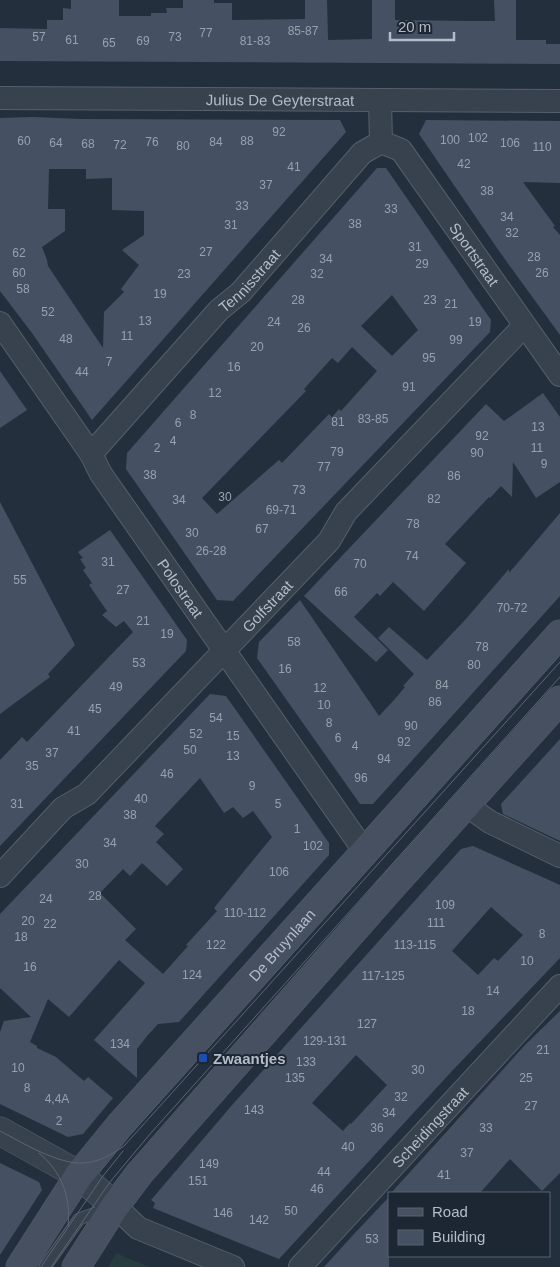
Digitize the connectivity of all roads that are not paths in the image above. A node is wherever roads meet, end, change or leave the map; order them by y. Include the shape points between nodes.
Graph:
1 (0, 98) edge
2 (380, 100) junction
3 (560, 102) edge
4 (381, 142) junction
5 (0, 323) edge
6 (524, 326) junction
7 (560, 375) edge
8 (91, 454) junction
9 (560, 634) edge
10 (223, 651) junction
11 (560, 700) edge
12 (466, 805) junction
13 (365, 852) junction
14 (560, 856) edge
15 (0, 876) edge
16 (560, 986) edge
17 (0, 1131) edge
18 (79, 1175) junction
19 (115, 1206) junction
20 (20, 1267) edge
21 (45, 1267) edge
22 (76, 1267) edge
23 (233, 1267) edge
24 (300, 1267) edge

1 - 2 street, Julius De Geyterstraat
2 - 3 street, Julius De Geyterstraat
2 - 4 street
4 - 6 street, Sportstraat via 401,150
4 - 8 street, Tennisstraat via 362,153 241,292 219,310
5 - 8 street, Polostraat
6 - 7 street, Sportstraat
6 - 10 street, Golfstraat via 346,512 329,541
8 - 10 street, Polostraat via 101,474
9 - 13 main road, De Bruynlaan
10 - 13 street, Polostraat
10 - 15 street, Golfstraat via 87,794 63,808
11 - 12 main road
12 - 14 street via 490,822
12 - 19 main road via 139,1174
13 - 18 main road, De Bruynlaan
16 - 24 street, Scheidingstraat
17 - 18 street
18 - 19 street
18 - 20 main road, De Bruynlaan
19 - 21 lane via 79,1219
19 - 22 main road
19 - 23 street via 138,1228

